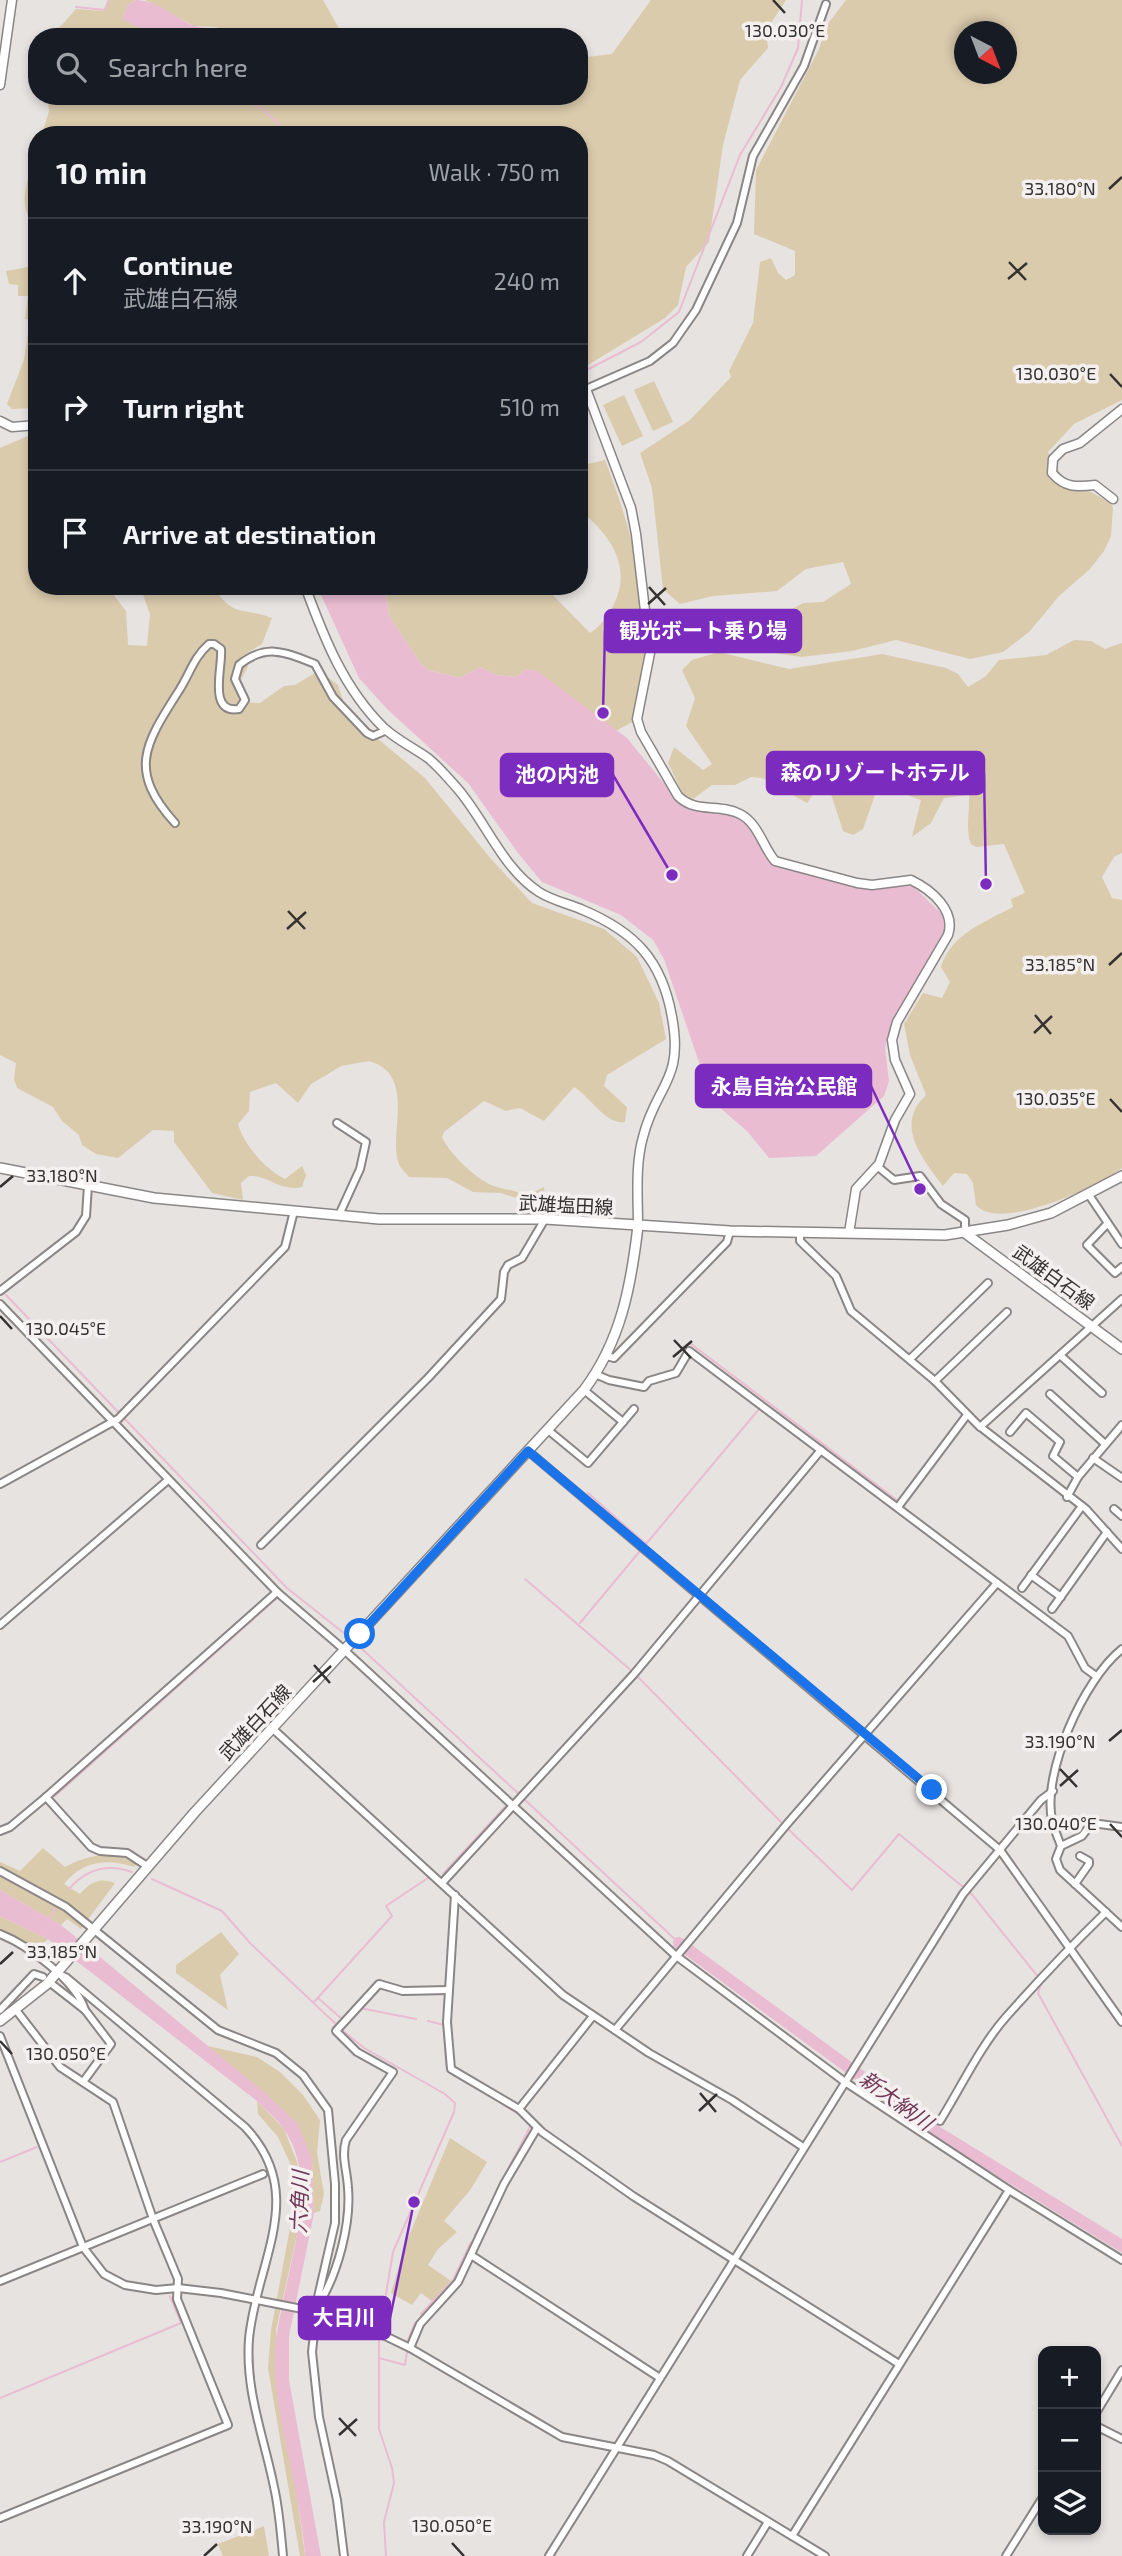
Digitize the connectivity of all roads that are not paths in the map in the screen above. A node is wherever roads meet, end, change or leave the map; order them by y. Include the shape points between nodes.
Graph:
1 (12, 0) edge
2 (826, 4) dead end
3 (0, 85) edge
4 (588, 388) edge
5 (588, 402) edge
6 (1122, 409) edge
7 (0, 421) edge
8 (28, 425) edge
9 (1113, 499) dead end
10 (308, 595) edge
11 (387, 730) junction
12 (175, 823) dead end
13 (337, 1123) dead end
14 (877, 1167) junction
15 (0, 1168) edge
16 (1122, 1175) edge
17 (88, 1185) junction
18 (1089, 1195) junction
19 (294, 1211) junction
20 (339, 1215) junction
21 (545, 1219) junction
22 (1107, 1224) junction
23 (638, 1226) junction
24 (730, 1231) junction
25 (800, 1233) junction
26 (849, 1233) junction
27 (965, 1233) junction
28 (1122, 1244) edge
29 (1122, 1267) edge
30 (988, 1283) dead end
31 (0, 1291) edge
32 (1122, 1298) edge
33 (0, 1304) edge
34 (1007, 1312) dead end
35 (1092, 1327) junction
36 (1122, 1349) edge
37 (607, 1356) junction
38 (1061, 1356) junction
39 (910, 1359) junction
40 (595, 1374) junction
41 (934, 1381) junction
42 (583, 1390) junction
43 (1102, 1393) dead end
44 (1050, 1394) dead end
45 (634, 1409) dead end
46 (967, 1415) junction
47 (115, 1420) junction
48 (623, 1422) junction
49 (1122, 1425) edge
50 (980, 1427) junction
51 (548, 1430) junction
52 (1010, 1432) dead end
53 (1104, 1443) junction
54 (821, 1450) junction
55 (528, 1451) junction
56 (1093, 1458) junction
57 (1078, 1477) junction
58 (1122, 1478) edge
59 (168, 1480) junction
60 (0, 1484) edge
61 (1067, 1497) junction
62 (1082, 1506) junction
63 (898, 1507) junction
64 (1114, 1509) dead end
65 (1122, 1517) edge
66 (1107, 1532) junction
67 (261, 1545) dead end
68 (1122, 1549) edge
69 (1031, 1575) junction
70 (997, 1583) junction
71 (1022, 1588) dead end
72 (276, 1592) junction
73 (699, 1595) junction
74 (1060, 1597) junction
75 (1052, 1609) dead end
76 (0, 1625) edge
77 (1122, 1649) edge
78 (344, 1652) junction
79 (1096, 1676) junction
80 (273, 1728) junction
81 (865, 1734) junction
82 (1054, 1791) junction
83 (46, 1797) junction
84 (515, 1803) junction
85 (1122, 1826) edge
86 (0, 1831) edge
87 (1061, 1846) junction
88 (1000, 1850) junction
89 (1080, 1857) dead end
90 (148, 1866) junction
91 (0, 1871) edge
92 (442, 1883) junction
93 (1075, 1884) junction
94 (455, 1895) junction
95 (1105, 1912) junction
96 (1122, 1927) edge
97 (94, 1930) junction
98 (0, 1934) edge
99 (1070, 1947) junction
100 (678, 1953) junction
101 (59, 1971) junction
102 (43, 1977) dead end
103 (53, 1985) dead end
104 (449, 1990) junction
105 (0, 2010) edge
106 (16, 2010) junction
107 (85, 2010) junction
108 (593, 2015) junction
109 (0, 2021) edge
110 (1122, 2022) edge
111 (615, 2030) junction
112 (0, 2036) edge
113 (846, 2079) junction
114 (83, 2082) junction
115 (519, 2109) junction
116 (940, 2121) dead end
117 (537, 2128) junction
118 (803, 2147) junction
119 (262, 2175) dead end
120 (1009, 2190) junction
121 (153, 2219) junction
122 (83, 2247) junction
123 (471, 2255) junction
124 (1122, 2260) edge
125 (733, 2261) junction
126 (0, 2281) edge
127 (178, 2288) junction
128 (257, 2299) junction
129 (317, 2308) junction
130 (410, 2348) junction
131 (899, 2364) junction
132 (1122, 2370) edge
133 (660, 2378) junction
134 (1098, 2409) edge
135 (1101, 2428) edge
136 (1122, 2439) edge
137 (616, 2449) junction
138 (1038, 2505) edge
139 (0, 2518) edge
140 (768, 2522) junction
141 (792, 2536) junction
142 (283, 2556) edge
143 (344, 2556) edge
144 (549, 2556) edge
145 (747, 2556) edge
146 (825, 2556) edge
147 (1006, 2556) edge

1 - 3 street
2 - 4 street via 804,66 753,156 737,223 696,310 673,343 650,360
5 - 14 street via 631,508 636,534 650,653 637,719 678,796 687,804 743,815 775,862 872,885 911,880 936,896 947,913 948,935 897,1022 892,1040 910,1094
6 - 9 street via 1052,459 1052,473 1062,484 1095,485
7 - 8 street
10 - 11 street via 348,685
11 - 12 street via 373,736 367,733 333,697 315,664 274,650 239,665 235,679 246,700 239,709 227,708 218,691 220,649 209,644 161,720 146,763 153,798
11 - 23 street via 430,760 459,790 515,869 539,892 625,930 646,951 660,977 677,1046 673,1070 642,1137
13 - 20 street via 366,1142 366,1153
14 - 26 street via 856,1189
14 - 27 street via 894,1180 920,1177 941,1205 965,1220
15 - 17 main road, 武雄塩田線
16 - 18 main road, 武雄塩田線
17 - 19 main road, 武雄塩田線 via 187,1202
17 - 31 street via 86,1216 76,1232
18 - 22 street
18 - 27 main road, 武雄塩田線 via 1051,1213
19 - 20 main road, 武雄塩田線
19 - 47 street via 285,1247
20 - 21 main road, 武雄塩田線
21 - 23 main road, 武雄塩田線
21 - 67 street via 522,1258 504,1272 501,1299
22 - 28 street
22 - 29 street via 1087,1245 1115,1273
23 - 24 main road, 武雄塩田線
23 - 37 main road, 武雄白石線 via 631,1287
24 - 25 main road, 武雄塩田線
24 - 37 street via 727,1242 623,1348 614,1357
25 - 26 main road, 武雄塩田線
25 - 39 street via 800,1241 836,1276 851,1311
26 - 27 main road, 武雄塩田線
27 - 35 main road, 武雄白石線
30 - 39 street
32 - 35 street
33 - 47 street
34 - 41 street
35 - 36 main road, 武雄白石線
35 - 38 street
37 - 40 main road, 武雄白石線
38 - 43 street
38 - 50 street
39 - 41 street
40 - 42 main road, 武雄白石線
40 - 54 street via 644,1387 676,1373 689,1351
41 - 46 street
42 - 48 street
42 - 51 main road, 武雄白石線
44 - 53 street
45 - 48 street
46 - 50 street
46 - 63 street
47 - 59 street
47 - 60 street
48 - 51 street via 588,1463
49 - 53 street
50 - 61 street
51 - 55 main road, 武雄白石線
52 - 57 street via 1026,1413 1060,1442 1053,1456
53 - 56 street
54 - 63 street
54 - 73 street
55 - 73 street
55 - 78 main road, 武雄白石線
56 - 57 street
56 - 58 street
57 - 61 street
59 - 72 street
59 - 76 street
61 - 62 street
62 - 66 street
62 - 69 street
63 - 70 street
64 - 65 street
66 - 68 street
66 - 74 street
69 - 71 street
69 - 74 street
70 - 79 street via 1068,1636 1085,1668
70 - 81 street
72 - 78 street
72 - 83 street
73 - 81 street
73 - 84 street via 634,1674
74 - 75 street
77 - 79 street
78 - 80 main road, 武雄白石線
78 - 84 street
79 - 82 street via 1062,1739
80 - 90 main road, 武雄白石線
80 - 92 street
81 - 88 street
81 - 100 street
82 - 87 street via 1052,1818
82 - 88 street via 1041,1800
83 - 86 street
83 - 90 street via 91,1847 127,1853
84 - 92 street
84 - 100 street
85 - 87 street via 1092,1823 1082,1836
87 - 93 street via 1056,1859 1060,1870
88 - 99 street
88 - 113 street via 962,1894
89 - 93 street via 1089,1861
90 - 97 main road, 武雄白石線
91 - 97 street via 66,1908
92 - 94 street
93 - 95 street
94 - 104 street
94 - 108 street via 563,1995
95 - 96 street
95 - 99 street
97 - 101 main road, 武雄白石線
97 - 129 street via 218,2030 261,2046 293,2066 322,2099 330,2119 336,2207
98 - 101 street
99 - 110 street
99 - 116 street via 1005,2018
100 - 111 street
100 - 113 street
101 - 106 main road
101 - 107 street
101 - 128 street via 245,2127 268,2155 277,2204
102 - 105 street via 34,1974
103 - 107 street
104 - 115 street via 451,2069
104 - 129 street via 403,1991 379,1984 336,2031 357,2052 393,2072 342,2151 349,2189 341,2247 334,2279
106 - 109 main road
106 - 114 street via 47,2053
107 - 114 street via 111,2044
108 - 111 street
108 - 115 street
111 - 118 street
112 - 122 street
113 - 118 street
113 - 120 street
114 - 121 street via 114,2102
115 - 117 street
117 - 123 street
117 - 125 street
118 - 125 street
119 - 121 street
120 - 124 street
120 - 131 street
121 - 122 street
121 - 127 street
122 - 126 street
122 - 127 street via 104,2274 125,2285
123 - 130 street via 458,2282 420,2324
123 - 133 street
125 - 131 street
125 - 133 street
127 - 128 street
127 - 139 street via 177,2299 228,2425
128 - 129 street
128 - 142 street via 249,2341 250,2378 274,2488
129 - 130 street
129 - 143 street via 313,2375
130 - 137 street via 562,2437
131 - 141 street
132 - 134 street
133 - 137 street
135 - 136 street
137 - 140 street via 668,2461
137 - 144 street
138 - 147 street
140 - 141 street
140 - 145 street
141 - 146 street

